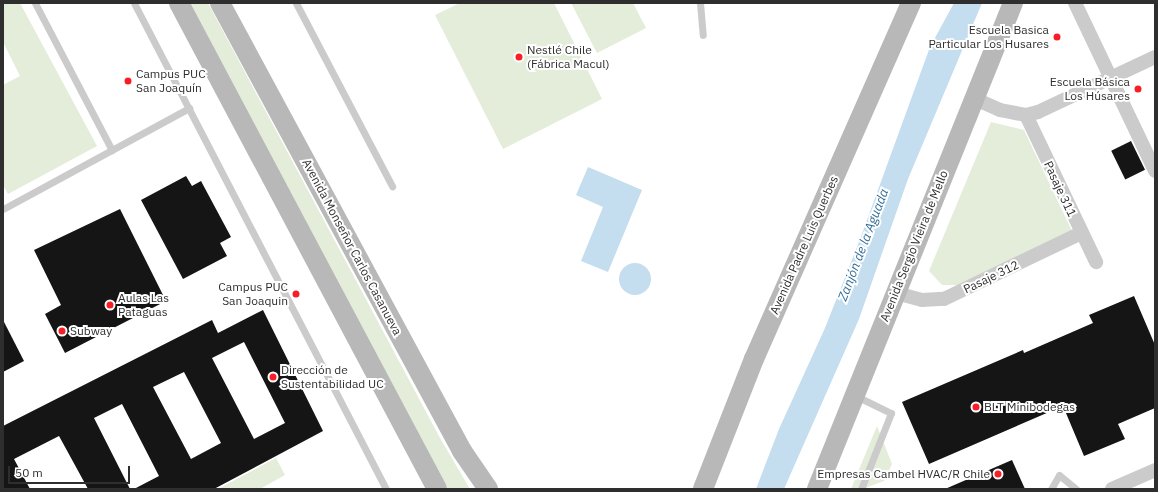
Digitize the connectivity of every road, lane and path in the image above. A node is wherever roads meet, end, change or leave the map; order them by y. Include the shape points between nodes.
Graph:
1 (35, 3) edge
2 (134, 3) edge
3 (179, 3) edge
4 (220, 3) edge
5 (296, 3) edge
6 (700, 3) edge
7 (911, 3) edge
8 (1012, 3) edge
9 (1075, 3) edge
10 (703, 35) dead end
11 (1155, 57) edge
12 (1112, 79) junction
13 (973, 98) junction
14 (189, 108) junction
15 (1026, 115) junction
16 (112, 150) junction
17 (1155, 171) edge
18 (392, 186) dead end
19 (3, 209) edge
20 (1081, 232) junction
21 (1096, 262) dead end
22 (896, 293) junction
23 (854, 395) junction
24 (1154, 472) edge
25 (386, 489) edge
26 (437, 489) edge
27 (488, 489) edge
28 (703, 489) edge
29 (817, 489) edge
30 (861, 489) edge
31 (1051, 489) edge
32 (1076, 489) edge
33 (1112, 489) edge

1 - 16 lane
2 - 14 lane
3 - 26 main road
4 - 27 main road, Avenida Monseñor Carlos Casanueva via 462,451
5 - 18 lane
6 - 10 lane
7 - 28 main road, Avenida Padre Luis Querbes via 754,359
8 - 13 main road, Avenida Sergio Vieira de Mello
9 - 12 street
11 - 12 street
12 - 15 street
12 - 17 street
13 - 15 street via 1000,110
13 - 22 main road, Avenida Sergio Vieira de Mello
14 - 16 lane
14 - 25 lane
15 - 20 street, Pasaje 311
16 - 19 lane
20 - 21 street, Pasaje 311
20 - 22 street, Pasaje 312 via 944,299 922,300
22 - 23 main road, Avenida Sergio Vieira de Mello
23 - 29 main road, Avenida Sergio Vieira de Mello
23 - 30 lane via 891,412
24 - 33 street
31 - 32 lane via 1059,475

